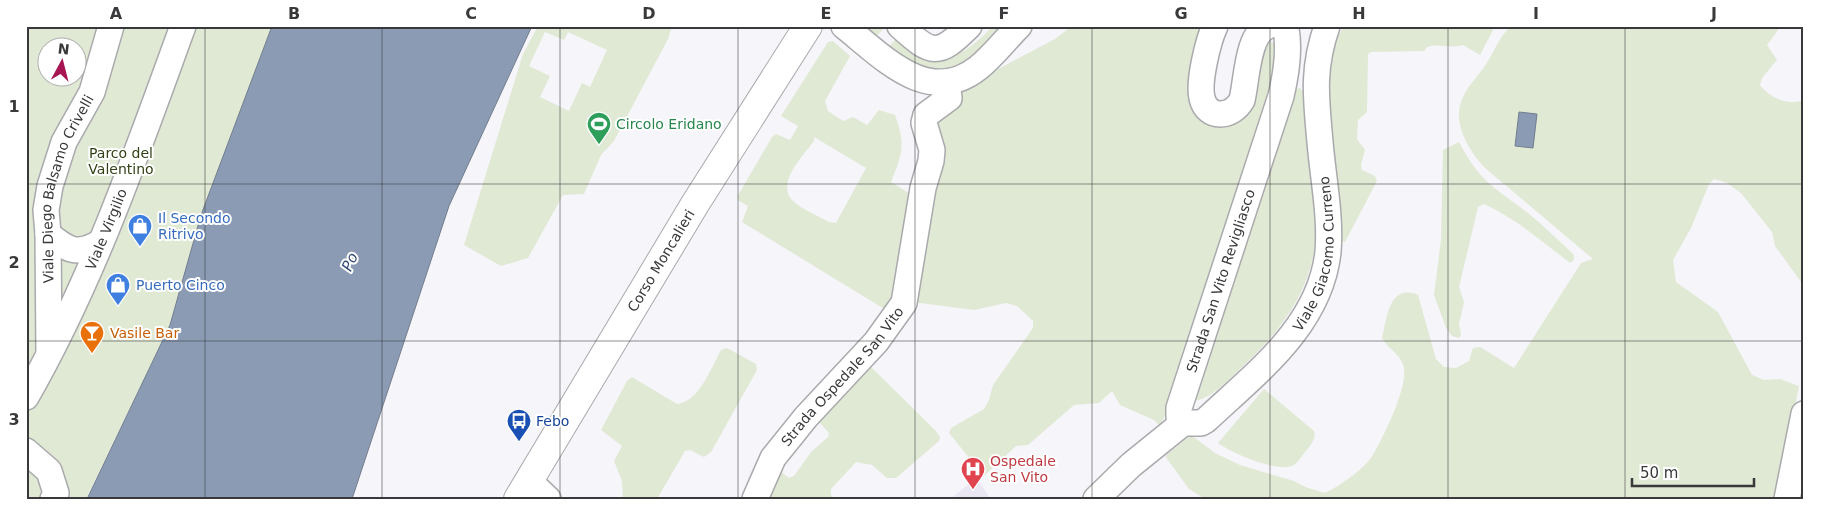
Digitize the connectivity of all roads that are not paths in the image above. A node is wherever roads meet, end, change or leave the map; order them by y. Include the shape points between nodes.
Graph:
1 (111, 26) edge
2 (183, 26) edge
3 (808, 26) edge
4 (844, 26) edge
5 (899, 26) edge
6 (969, 26) edge
7 (1019, 26) edge
8 (1215, 26) edge
9 (1268, 26) edge
10 (1281, 26) edge
11 (1327, 26) edge
12 (874, 50) junction
13 (947, 82) junction
14 (48, 234) junction
15 (101, 242) junction
16 (49, 358) junction
17 (26, 397) edge
18 (1804, 414) edge
19 (1183, 423) junction
20 (26, 450) edge
21 (532, 493) edge
22 (52, 499) edge
23 (755, 499) edge
24 (1096, 499) edge
25 (1787, 499) edge

1 - 14 street, Viale Diego Balsamo Crivelli via 92,92 64,142 50,186 46,210
2 - 15 street, Viale Virgilio
3 - 21 main road, Corso Moncalieri via 695,204
4 - 12 street
5 - 6 street via 922,46 936,49 950,45
5 - 12 street
7 - 13 street via 979,67
8 - 9 street via 1201,81 1202,98 1215,113 1228,115 1237,110 1242,100 1254,37
10 - 19 street, Strada San Vito Revigliasco via 1286,29 1288,39 1281,96 1179,408
11 - 19 street, Viale Giacomo Curreno via 1317,56 1315,85 1328,252 1317,294 1301,326 1275,355 1206,420
12 - 13 street via 907,75 927,82
13 - 23 street, Strada Ospedale San Vito via 949,98 926,115 924,123 932,150 931,161 923,188 904,303 876,342 806,417 773,458
14 - 15 street via 74,251 88,250
14 - 16 street, Viale Diego Balsamo Crivelli
15 - 16 street, Viale Virgilio
16 - 17 street, Viale Virgilio
18 - 25 street
19 - 24 street via 1131,465
20 - 22 street via 49,471 56,493

